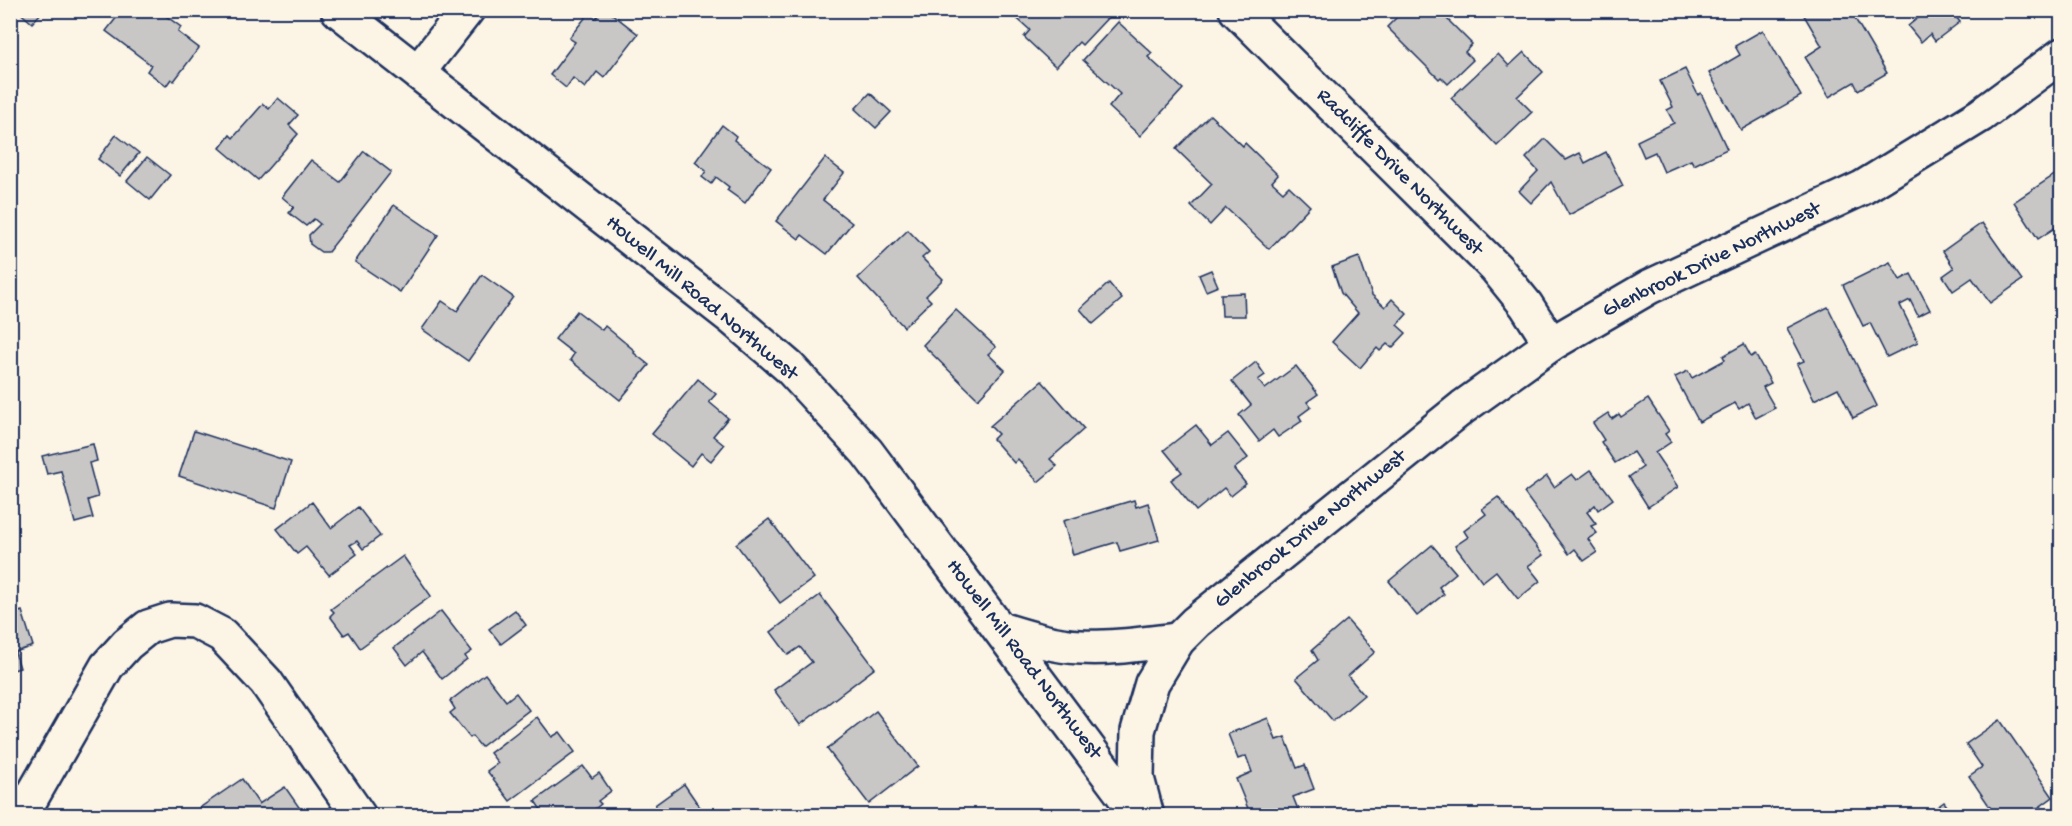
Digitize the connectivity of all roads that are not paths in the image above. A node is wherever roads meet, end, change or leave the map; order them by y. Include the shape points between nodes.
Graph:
1 (338, 10) edge
2 (467, 10) edge
3 (1236, 10) edge
4 (2061, 55) edge
5 (418, 72) junction
6 (1551, 345) junction
7 (1000, 629) junction
8 (1178, 640) junction
9 (21, 816) edge
10 (359, 816) edge
11 (1139, 816) edge
12 (1147, 816) edge

1 - 5 street, Howell Mill Road Northwest
2 - 5 street
3 - 6 street, Radcliffe Drive Northwest via 1496,268
4 - 6 street, Glenbrook Drive Northwest via 1982,115 1862,188 1649,288
5 - 7 street, Howell Mill Road Northwest via 789,367 867,452
6 - 8 street, Glenbrook Drive Northwest via 1463,408
7 - 8 street via 1039,641 1081,647
7 - 11 street, Howell Mill Road Northwest
8 - 12 street, Glenbrook Drive Northwest via 1152,683 1138,731 1137,778
9 - 10 street via 107,666 148,627 170,620 195,621 222,635 266,682

